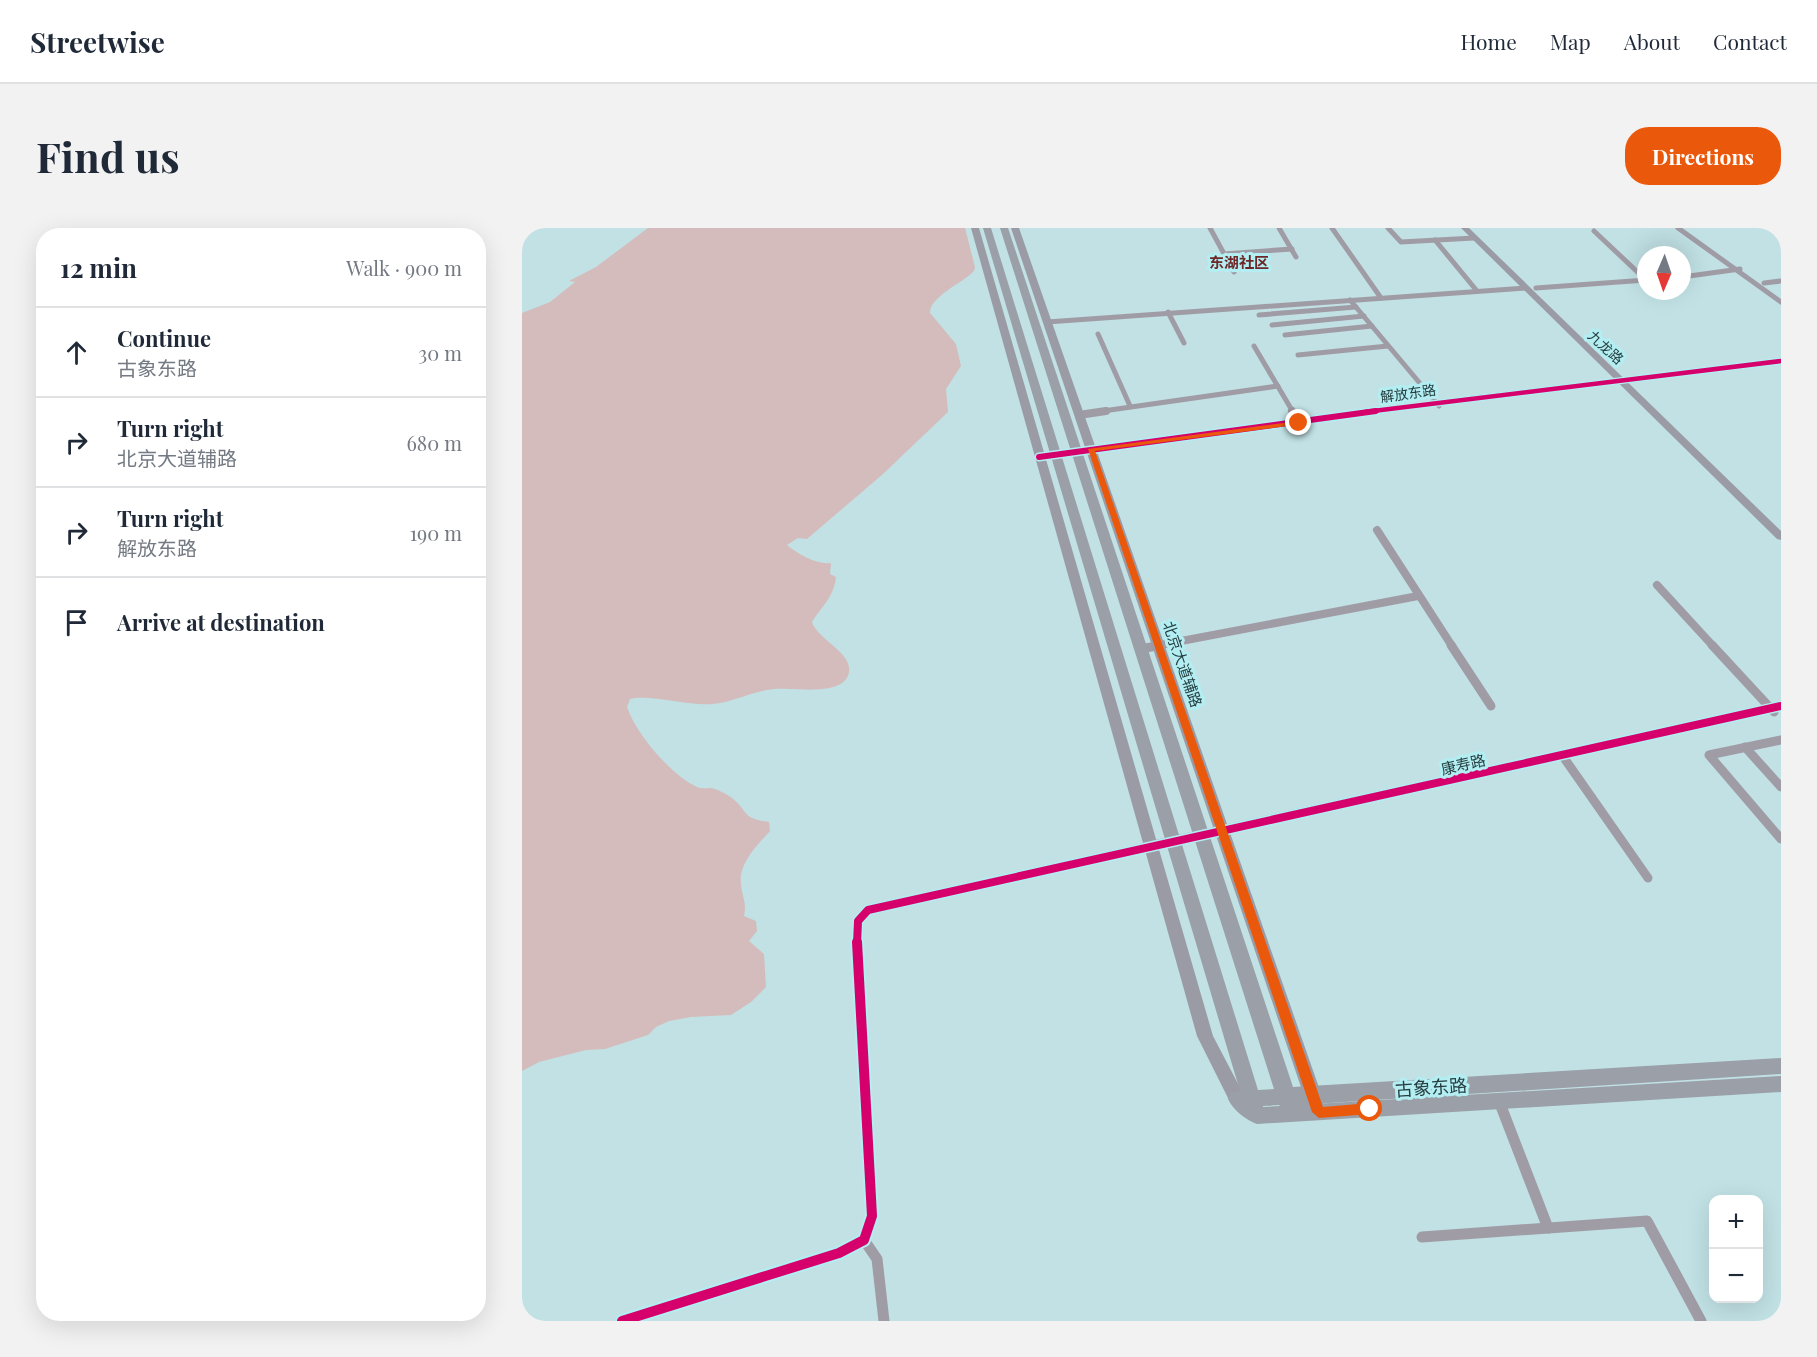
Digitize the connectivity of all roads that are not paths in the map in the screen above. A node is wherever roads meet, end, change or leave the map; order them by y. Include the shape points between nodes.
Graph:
1 (975, 228) edge
2 (987, 228) edge
3 (1004, 228) edge
4 (1015, 228) edge
5 (1210, 228) edge
6 (1280, 228) edge
7 (1332, 228) edge
8 (1388, 228) edge
9 (1465, 228) edge
10 (1678, 228) edge
11 (1688, 228) edge
12 (1594, 231) dead end
13 (1474, 233) edge
14 (1435, 240) junction
15 (1292, 249) junction
16 (1224, 254) junction
17 (1296, 257) dead end
18 (1739, 269) junction
19 (1234, 272) dead end
20 (1637, 272) edge
21 (1691, 276) edge
22 (1637, 281) edge
23 (1781, 281) edge
24 (1764, 283) junction
25 (1526, 288) junction
26 (1536, 288) junction
27 (1477, 291) junction
28 (1781, 295) edge
29 (1381, 298) junction
30 (1350, 300) junction
31 (1781, 302) edge
32 (1356, 307) junction
33 (1168, 312) junction
34 (1259, 315) dead end
35 (1364, 316) junction
36 (1047, 321) junction
37 (1272, 325) dead end
38 (1372, 326) junction
39 (1098, 334) dead end
40 (1285, 335) dead end
41 (1184, 343) dead end
42 (1254, 346) dead end
43 (1388, 346) junction
44 (1298, 356) dead end
45 (1781, 362) edge
46 (1628, 381) junction
47 (1278, 386) junction
48 (1438, 404) junction
49 (1130, 406) junction
50 (1079, 415) junction
51 (1300, 424) junction
52 (1085, 452) junction
53 (1056, 456) junction
54 (1040, 458) junction
55 (1781, 527) edge
56 (1377, 530) dead end
57 (1781, 537) edge
58 (1657, 585) dead end
59 (1418, 596) junction
60 (1159, 645) junction
61 (1140, 649) junction
62 (1491, 706) dead end
63 (1777, 709) edge
64 (1781, 740) edge
65 (1745, 747) junction
66 (1563, 757) junction
67 (1781, 787) edge
68 (1224, 833) junction
69 (1202, 838) junction
70 (1781, 839) edge
71 (1174, 844) junction
72 (1151, 849) junction
73 (1648, 878) dead end
74 (1781, 1066) edge
75 (1781, 1084) edge
76 (1499, 1101) junction
77 (1316, 1103) junction
78 (1248, 1104) junction
79 (1289, 1105) junction
80 (1548, 1228) junction
81 (1422, 1237) dead end
82 (864, 1240) junction
83 (622, 1321) edge
84 (884, 1321) edge
85 (1701, 1321) edge

1 - 54 main road
2 - 53 main road
3 - 52 main road
4 - 36 main road, 北京大道辅路
5 - 16 street
6 - 15 street
7 - 29 street
8 - 14 street via 1401,243
9 - 13 main road, 九龙路
10 - 18 street
11 - 18 street
12 - 20 street
13 - 14 street
13 - 25 main road, 九龙路
13 - 26 main road, 九龙路
14 - 27 street
15 - 16 street
15 - 17 street
16 - 19 street
18 - 21 street
18 - 24 street
18 - 31 street
22 - 26 street
23 - 24 street
24 - 28 street
25 - 27 street
25 - 46 main road, 九龙路 via 1581,344
26 - 46 main road, 九龙路
27 - 29 street
29 - 30 street
30 - 32 street
30 - 33 street
32 - 34 street
32 - 35 street
33 - 36 street
33 - 41 street
35 - 37 street
35 - 38 street
36 - 50 main road, 北京大道辅路
38 - 40 street
38 - 43 street
39 - 49 street
42 - 47 street
43 - 44 street
43 - 48 street
45 - 46 street, 解放东路
46 - 48 street, 解放东路
46 - 55 main road, 九龙路
46 - 57 main road, 九龙路
47 - 49 street
47 - 51 street
48 - 51 street, 解放东路
49 - 50 street
50 - 52 main road, 北京大道辅路
51 - 52 street, 解放东路
52 - 53 street, 解放东路
52 - 60 main road, 北京大道辅路
52 - 61 main road
53 - 54 street, 解放东路
53 - 71 main road
54 - 72 main road
56 - 59 street
58 - 63 street
59 - 60 street
59 - 62 street
60 - 61 street
60 - 68 main road, 北京大道辅路
61 - 69 main road
63 - 66 street, 康寿路
64 - 65 street
65 - 67 street
65 - 70 street via 1709,755
66 - 68 street, 康寿路
66 - 73 street
68 - 69 street, 康寿路
68 - 77 main road, 北京大道辅路
69 - 71 street, 康寿路
69 - 79 main road
71 - 72 street, 康寿路
71 - 78 main road
72 - 78 main road via 1205,1036
72 - 82 street via 868,910 858,921 872,1216
74 - 77 main road, 古象东路
75 - 76 main road, 古象东路
76 - 77 main road, 古象东路
76 - 80 street
77 - 79 main road, 古象东路
78 - 79 main road, 古象东路
80 - 81 street
80 - 85 street via 1647,1221
82 - 83 street via 839,1252
82 - 84 street via 877,1259

